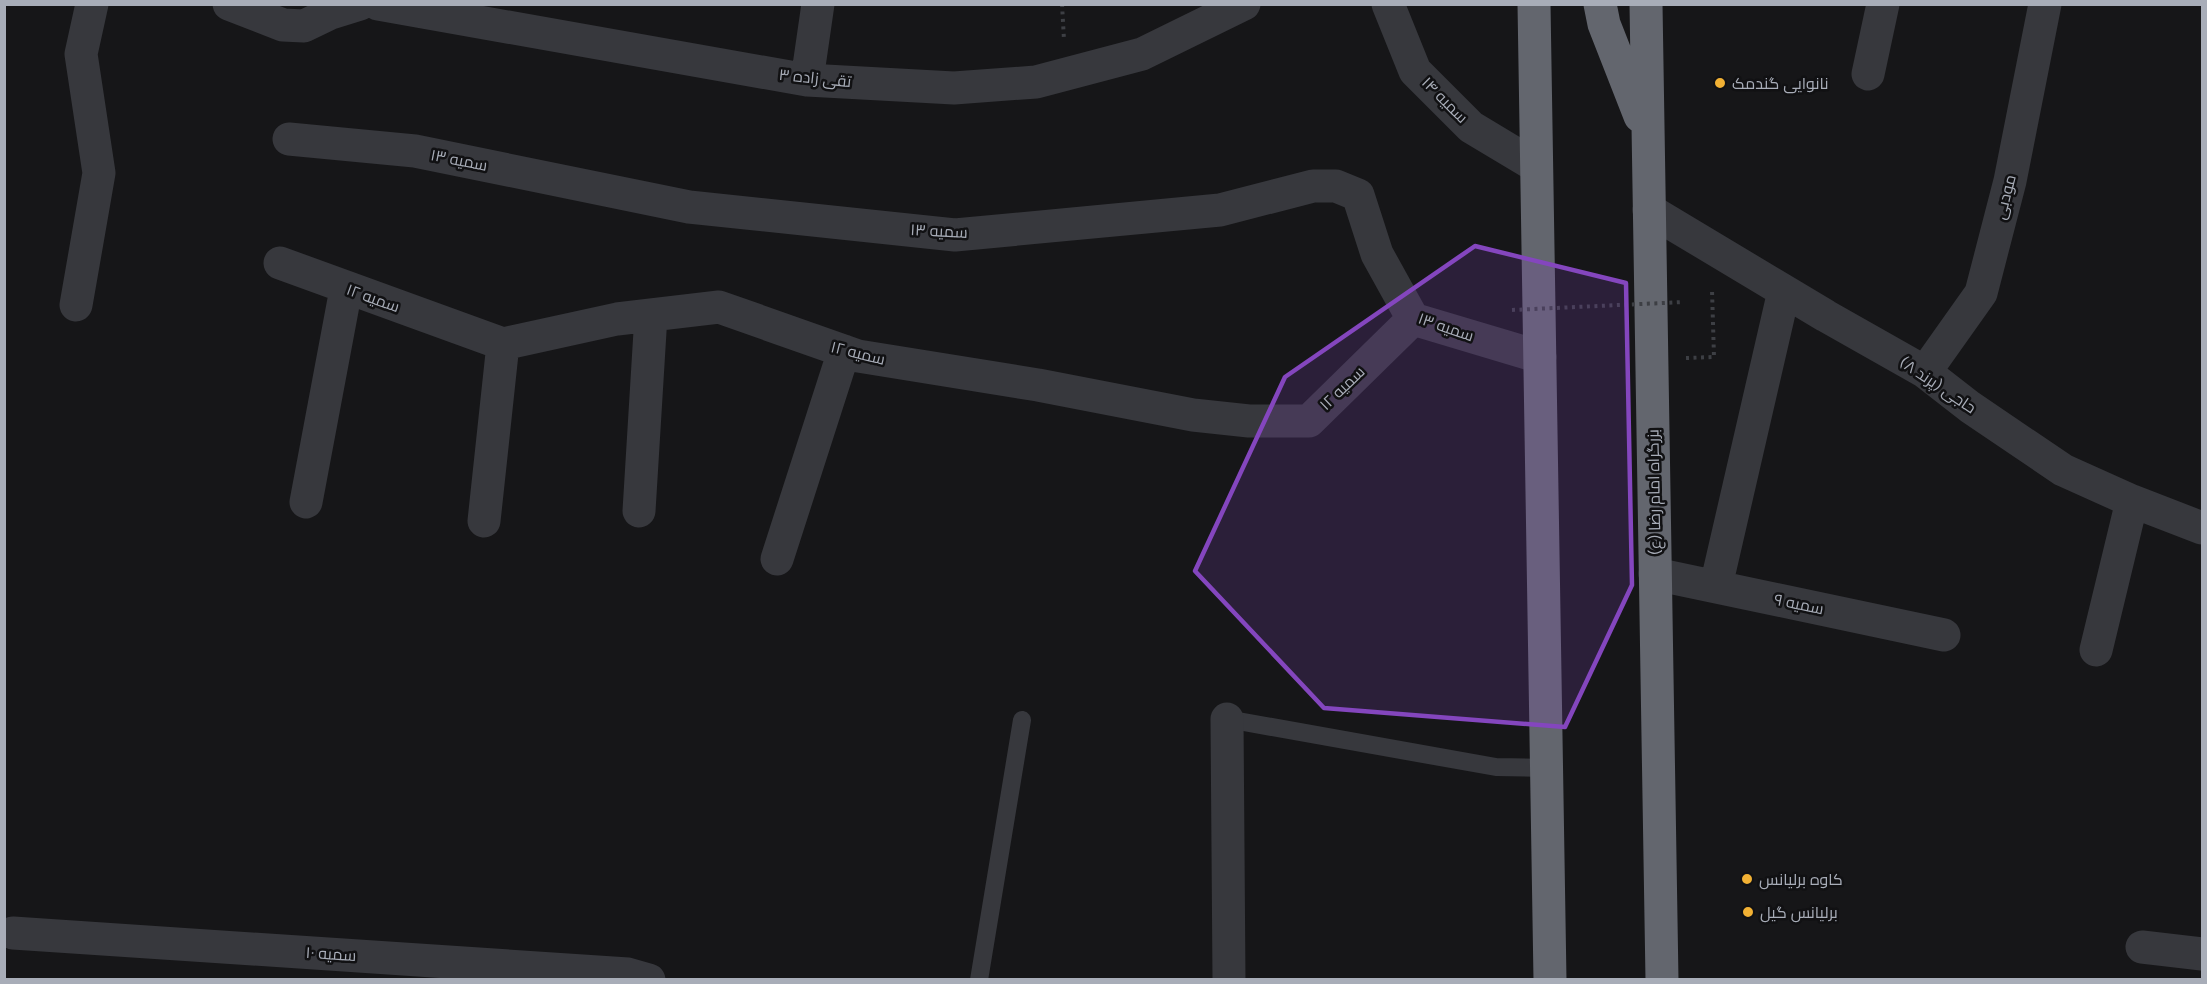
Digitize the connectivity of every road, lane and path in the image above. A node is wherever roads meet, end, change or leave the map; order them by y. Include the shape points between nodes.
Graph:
1 (92, 4) edge
2 (229, 4) edge
3 (360, 4) edge
4 (378, 4) edge
5 (818, 4) edge
6 (1244, 4) edge
7 (1388, 4) edge
8 (1534, 4) edge
9 (1600, 4) edge
10 (1646, 4) edge
11 (1883, 4) edge
12 (2044, 4) edge
13 (1868, 74) dead end
14 (807, 80) junction
15 (1648, 134) junction
16 (290, 139) dead end
17 (1536, 166) junction
18 (1649, 210) junction
19 (1711, 247) junction
20 (280, 263) dead end
21 (346, 289) junction
22 (1784, 291) junction
23 (1684, 302) dead end
24 (76, 305) dead end
25 (1512, 310) dead end
26 (651, 315) junction
27 (1413, 319) junction
28 (503, 344) junction
29 (844, 351) junction
30 (1540, 357) junction
31 (1686, 358) dead end
32 (1925, 372) junction
33 (306, 501) dead end
34 (2132, 501) junction
35 (639, 511) dead end
36 (484, 521) dead end
37 (2202, 528) edge
38 (777, 559) dead end
39 (1655, 574) junction
40 (1716, 586) junction
41 (1944, 634) dead end
42 (2096, 650) dead end
43 (1227, 719) joint
44 (1022, 720) dead end
45 (1547, 768) junction
46 (13, 933) dead end
47 (2142, 947) dead end
48 (2202, 954) edge
49 (649, 980) edge
50 (979, 980) edge
51 (1230, 980) edge
52 (1550, 980) edge
53 (1662, 980) edge

1 - 24 street via 81,54 99,173
2 - 3 street via 283,25 304,26
4 - 14 street, تقی زاده ۳
5 - 14 street
6 - 14 street, تقی زاده ۳ via 1142,54 1036,82 954,88
7 - 17 street, سمیه ۱۴ via 1415,71 1471,127
8 - 17 highway
9 - 15 highway via 1604,24
10 - 15 highway, بزرگراه امام رضا (ع)
11 - 13 street
12 - 32 street, مودبی via 2010,181 1981,293
15 - 18 highway, بزرگراه امام رضا (ع)
16 - 27 street, سمیه ۱۳ via 415,151 689,207 954,235 1220,210 1313,186 1336,186 1358,195 1377,254
17 - 30 highway
18 - 19 street, حاجی (پرند ۸)
18 - 39 highway, بزرگراه امام رضا (ع)
19 - 22 street, حاجی (پرند ۸)
19 - 31 path via 1714,357
20 - 21 street, سمیه ۱۲
21 - 28 street, سمیه ۱۲
21 - 33 street
22 - 32 street, حاجی (پرند ۸)
22 - 40 street
23 - 25 path, bridge
26 - 28 street, سمیه ۱۲
26 - 29 street, سمیه ۱۲ via 719,307
26 - 35 street
27 - 29 street, سمیه ۱۲ via 1309,421 1249,421 1193,415
27 - 30 street, سمیه ۱۳
28 - 36 street
29 - 38 street
30 - 45 highway
32 - 34 street, حاجی (پرند ۸) via 2063,470
34 - 37 street, حاجی (پرند ۸)
34 - 42 street
39 - 40 street, سمیه ۹
39 - 53 highway, بزرگراه امام رضا (ع)
40 - 41 street, سمیه ۹
43 - 45 lane via 1496,767
43 - 51 street
44 - 50 lane
45 - 52 highway
46 - 49 street, سمیه ۱۰ via 628,974
47 - 48 street

